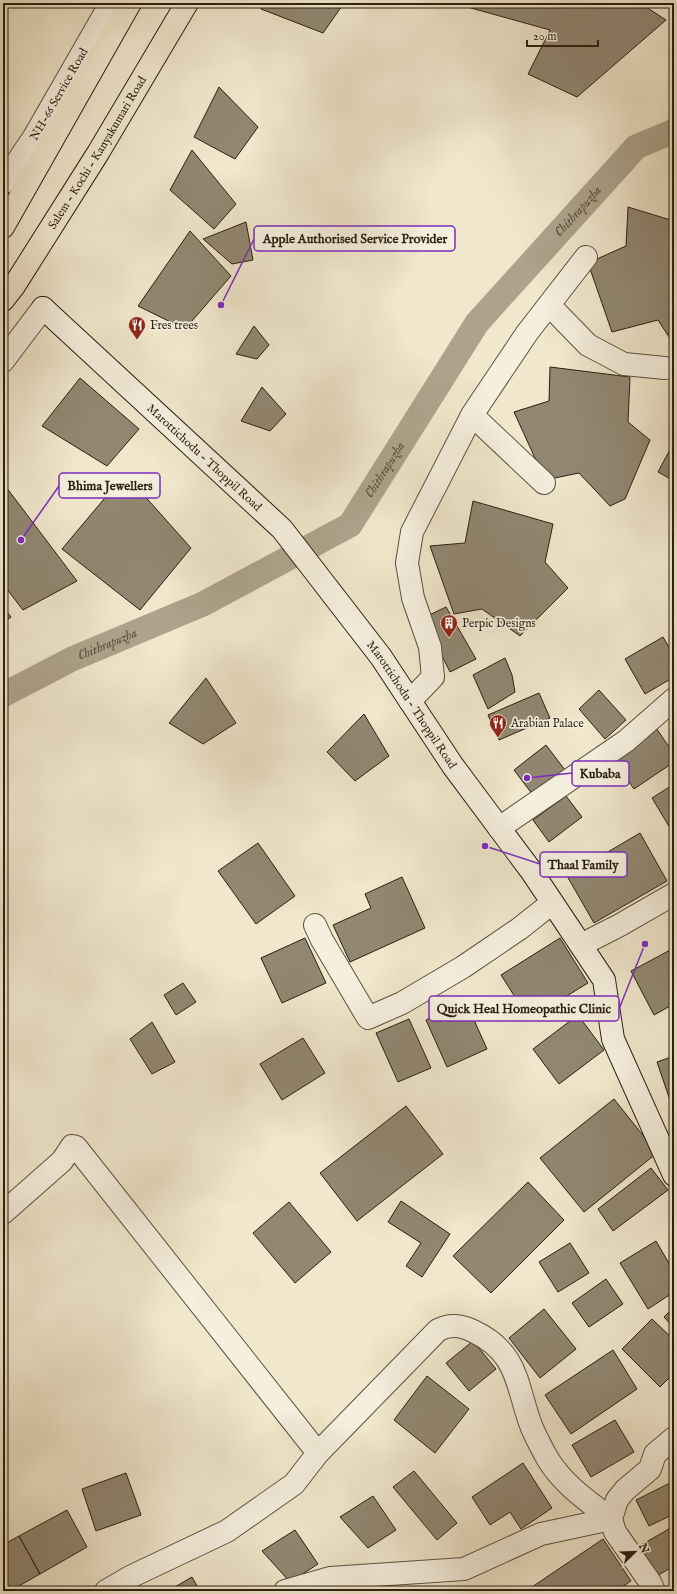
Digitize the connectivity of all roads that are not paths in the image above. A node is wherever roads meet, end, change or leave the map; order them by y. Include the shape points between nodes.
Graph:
1 (111, 3) edge
2 (130, 3) edge
3 (187, 3) edge
4 (3, 184) edge
5 (3, 227) edge
6 (586, 257) dead end
7 (3, 300) edge
8 (549, 305) junction
9 (3, 360) edge
10 (665, 368) dead end
11 (472, 415) junction
12 (544, 483) dead end
13 (674, 699) edge
14 (410, 701) junction
15 (499, 828) junction
16 (674, 894) edge
17 (552, 903) junction
18 (316, 925) dead end
19 (581, 945) junction
20 (674, 1175) edge
21 (3, 1213) edge
22 (674, 1438) edge
23 (318, 1453) junction
24 (611, 1519) junction
25 (106, 1591) edge
26 (285, 1591) edge
27 (654, 1591) edge

1 - 4 street, NH-66 Service Road via 34,137
2 - 5 highway
3 - 7 highway, Salem - Kochi - Kanyakumari Road via 98,154
6 - 8 street
8 - 10 street via 588,345 624,364
8 - 11 street
9 - 14 street, Marottichodu - Thoppil Road via 43,308 282,529 381,658
11 - 12 street
11 - 14 street via 412,532 407,563 413,598 430,647 433,677
13 - 15 street via 626,741
14 - 15 street, Marottichodu - Thoppil Road via 453,766
15 - 17 street, Marottichodu - Thoppil Road
16 - 19 street
17 - 18 street via 463,967 402,1003 368,1018 322,940
17 - 19 street, Marottichodu - Thoppil Road
19 - 20 street, Marottichodu - Thoppil Road via 604,980 614,1039
21 - 23 street via 62,1161 72,1146 76,1147
22 - 24 street via 655,1454 650,1469 617,1500
23 - 24 street via 438,1330 447,1325 463,1327 485,1337 511,1364 532,1428 548,1460 574,1491
23 - 25 street via 294,1484 227,1531
24 - 26 street via 542,1534 464,1569 330,1578
24 - 27 street via 615,1532

